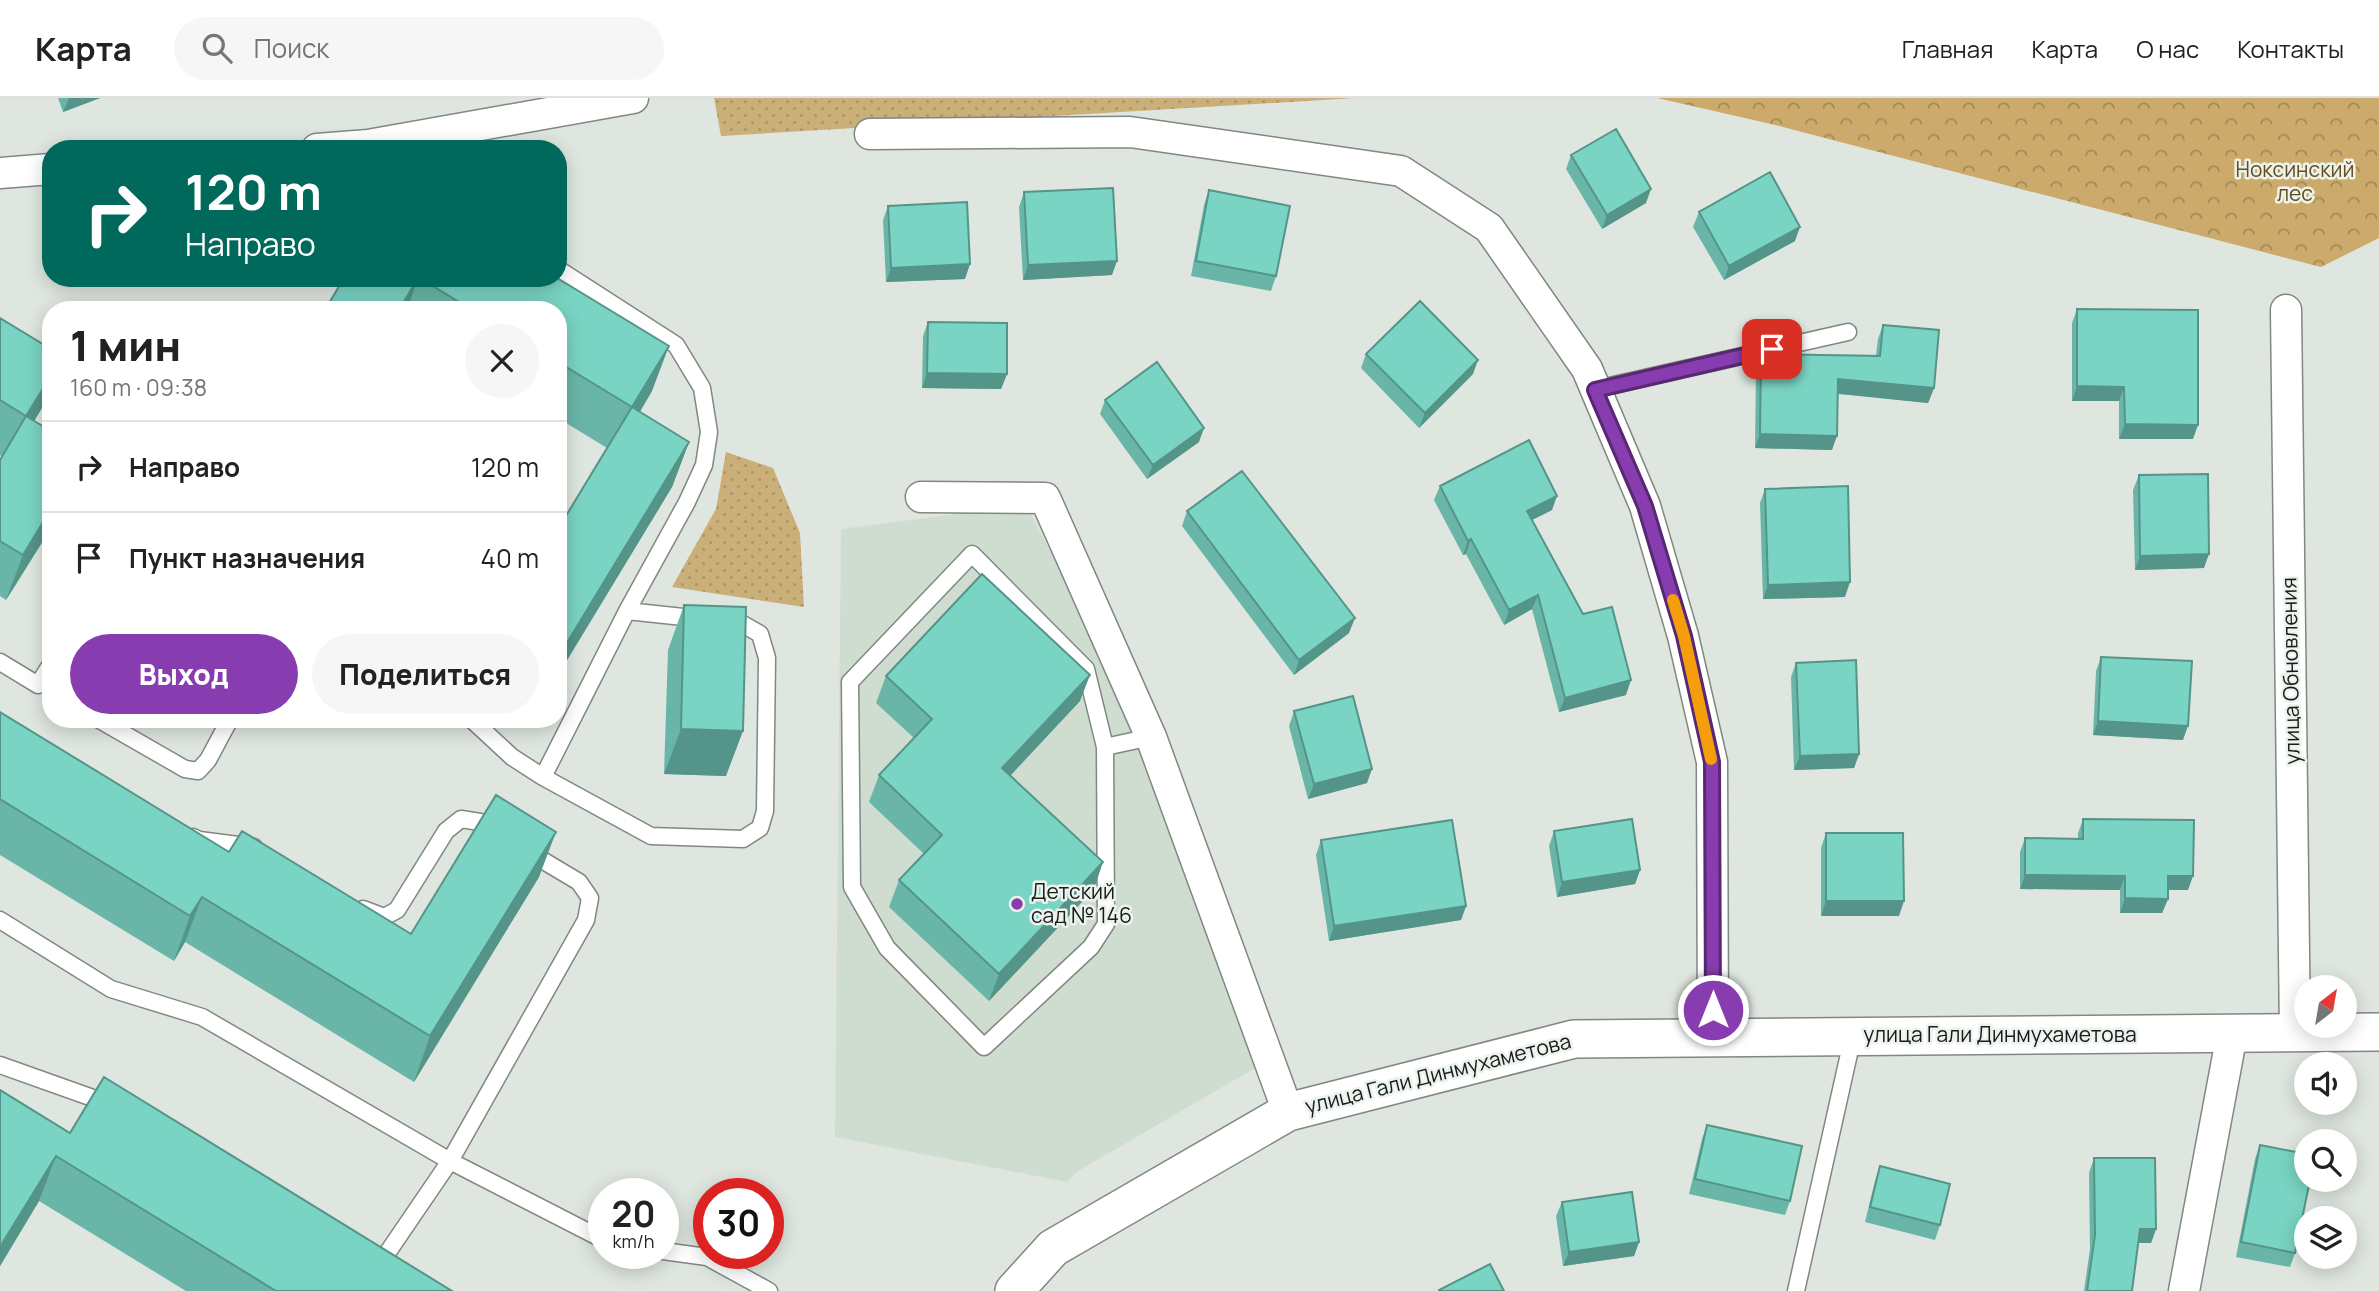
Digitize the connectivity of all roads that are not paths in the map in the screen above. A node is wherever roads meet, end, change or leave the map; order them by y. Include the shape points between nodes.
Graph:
1 (634, 98) edge
2 (870, 134) dead end
3 (409, 140) edge
4 (42, 170) edge
5 (0, 173) edge
6 (567, 274) edge
7 (2286, 310) dead end
8 (1848, 332) dead end
9 (1595, 390) junction
10 (921, 497) dead end
11 (627, 611) junction
12 (0, 662) edge
13 (42, 687) edge
14 (114, 728) edge
15 (225, 728) edge
16 (481, 728) edge
17 (1151, 737) junction
18 (1105, 747) junction
19 (543, 777) junction
20 (176, 826) edge
21 (268, 848) edge
22 (346, 898) edge
23 (0, 920) edge
24 (2294, 975) edge
25 (2357, 1032) edge
26 (2379, 1032) edge
27 (2294, 1033) edge
28 (2232, 1034) junction
29 (1853, 1036) junction
30 (1713, 1037) junction
31 (0, 1065) edge
32 (1288, 1112) junction
33 (126, 1119) edge
34 (450, 1161) junction
35 (588, 1232) edge
36 (679, 1253) edge
37 (364, 1262) edge
38 (769, 1291) edge
39 (1014, 1291) edge
40 (1796, 1291) edge
41 (2184, 1291) edge

1 - 3 street
2 - 9 street via 1130,132 1401,171 1489,228 1587,369
4 - 5 street
6 - 11 lane via 676,345 702,388 709,432 704,465
7 - 24 street, улица Обновления
8 - 9 lane
9 - 30 street via 1645,506 1684,636 1712,762
10 - 17 street via 1045,498
11 - 19 lane
11 - 19 lane via 739,622 760,634 767,658 765,811 760,828 743,839 652,836
12 - 13 lane
14 - 15 lane via 185,769 198,771
16 - 19 lane
17 - 18 lane
17 - 32 street
18 - 18 lane via 1107,924 1091,947 984,1047 887,948 852,887 850,682 972,554 1086,669
20 - 21 lane via 199,840
22 - 34 lane via 384,917 397,910 446,831 461,818 480,822 579,882 590,898 586,920
23 - 34 lane via 111,989 202,1017
25 - 26 street, улица Гали Динмухаметова
27 - 28 street, улица Гали Динмухаметова
28 - 29 street, улица Гали Динмухаметова
28 - 41 street
29 - 30 street, улица Гали Динмухаметова
29 - 40 lane
30 - 32 street, улица Гали Динмухаметова via 1574,1039
31 - 33 lane via 90,1097
32 - 39 street, улица Гали Динмухаметова via 1053,1248
34 - 35 lane
34 - 37 lane via 376,1269
36 - 38 lane via 707,1257

